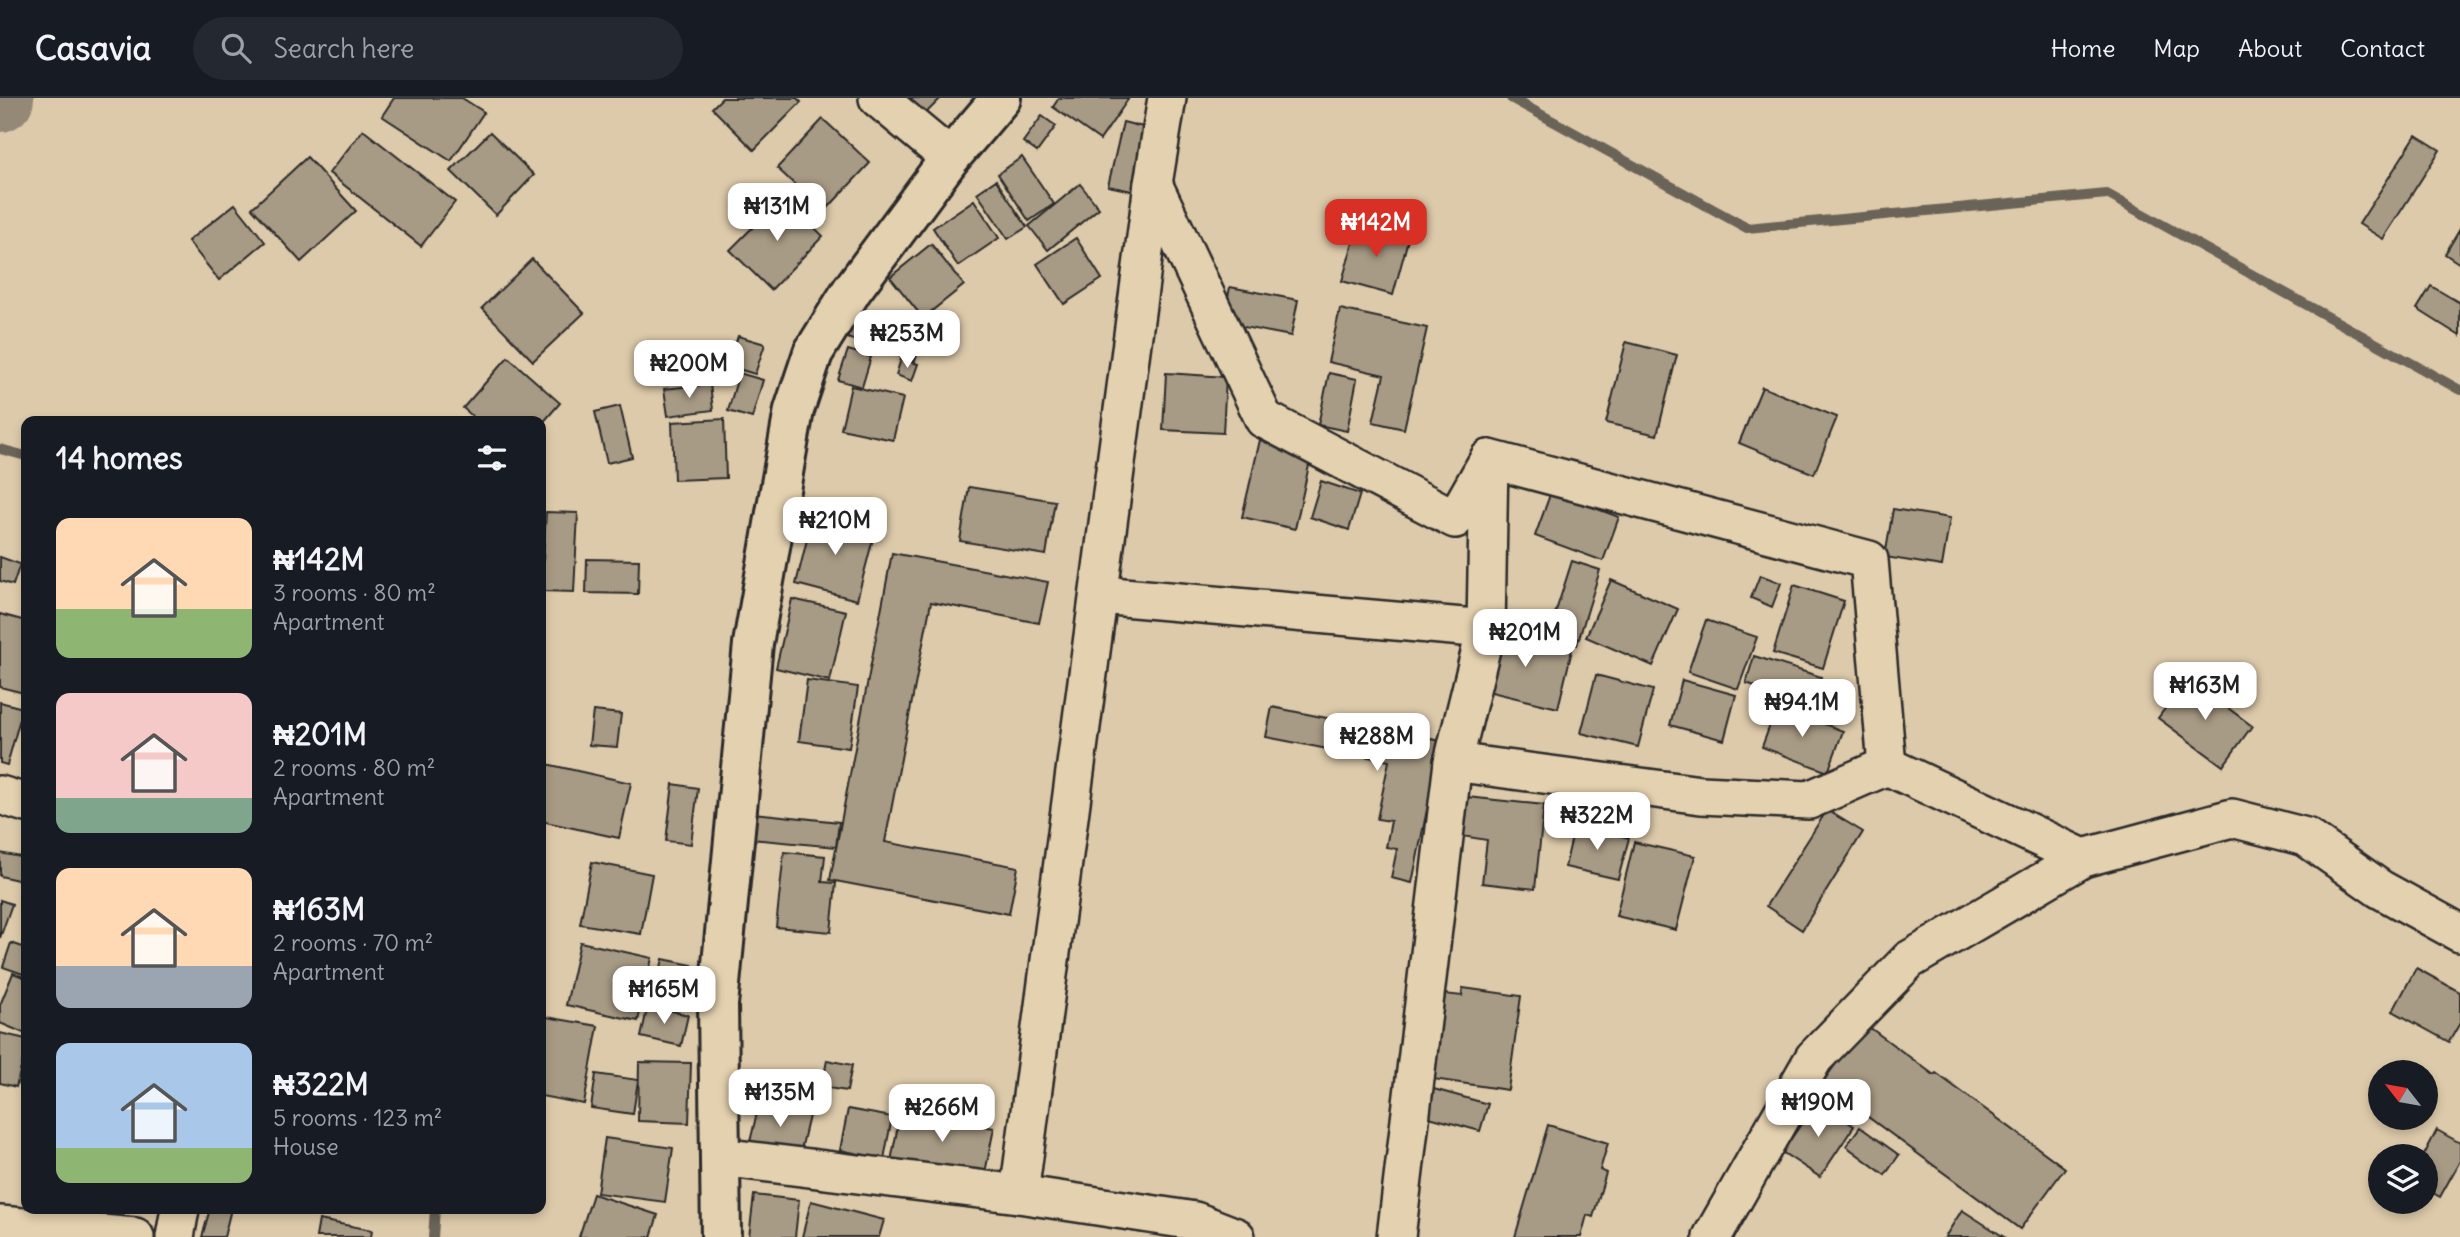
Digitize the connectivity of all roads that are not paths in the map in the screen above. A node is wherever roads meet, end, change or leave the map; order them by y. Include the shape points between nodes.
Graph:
1 (878, 98) edge
2 (1001, 98) edge
3 (1167, 98) edge
4 (950, 158) junction
5 (1153, 184) junction
6 (1489, 459) junction
7 (1100, 595) junction
8 (1486, 629) junction
9 (1452, 762) junction
10 (1887, 765) junction
11 (0, 795) edge
12 (21, 801) edge
13 (2083, 858) junction
14 (2460, 933) edge
15 (720, 1157) junction
16 (1019, 1194) junction
17 (179, 1214) edge
18 (0, 1224) edge
19 (135, 1237) edge
20 (175, 1237) edge
21 (721, 1237) edge
22 (1236, 1237) edge
23 (1395, 1237) edge
24 (1712, 1237) edge

1 - 4 street
2 - 4 street
3 - 5 street
4 - 15 street via 852,290 813,353 794,410 752,658 718,1005
5 - 6 street via 1264,419 1455,519
5 - 7 street
6 - 8 street
6 - 10 street via 1869,560
7 - 8 street
7 - 16 street
8 - 9 street
9 - 10 street via 1701,795 1809,800
9 - 23 street
10 - 13 street
11 - 12 street
13 - 14 street via 2232,818 2306,837 2380,889
13 - 24 street via 1909,960 1814,1058
15 - 16 street
15 - 21 street
16 - 22 street via 1195,1221
17 - 20 street
18 - 19 street

